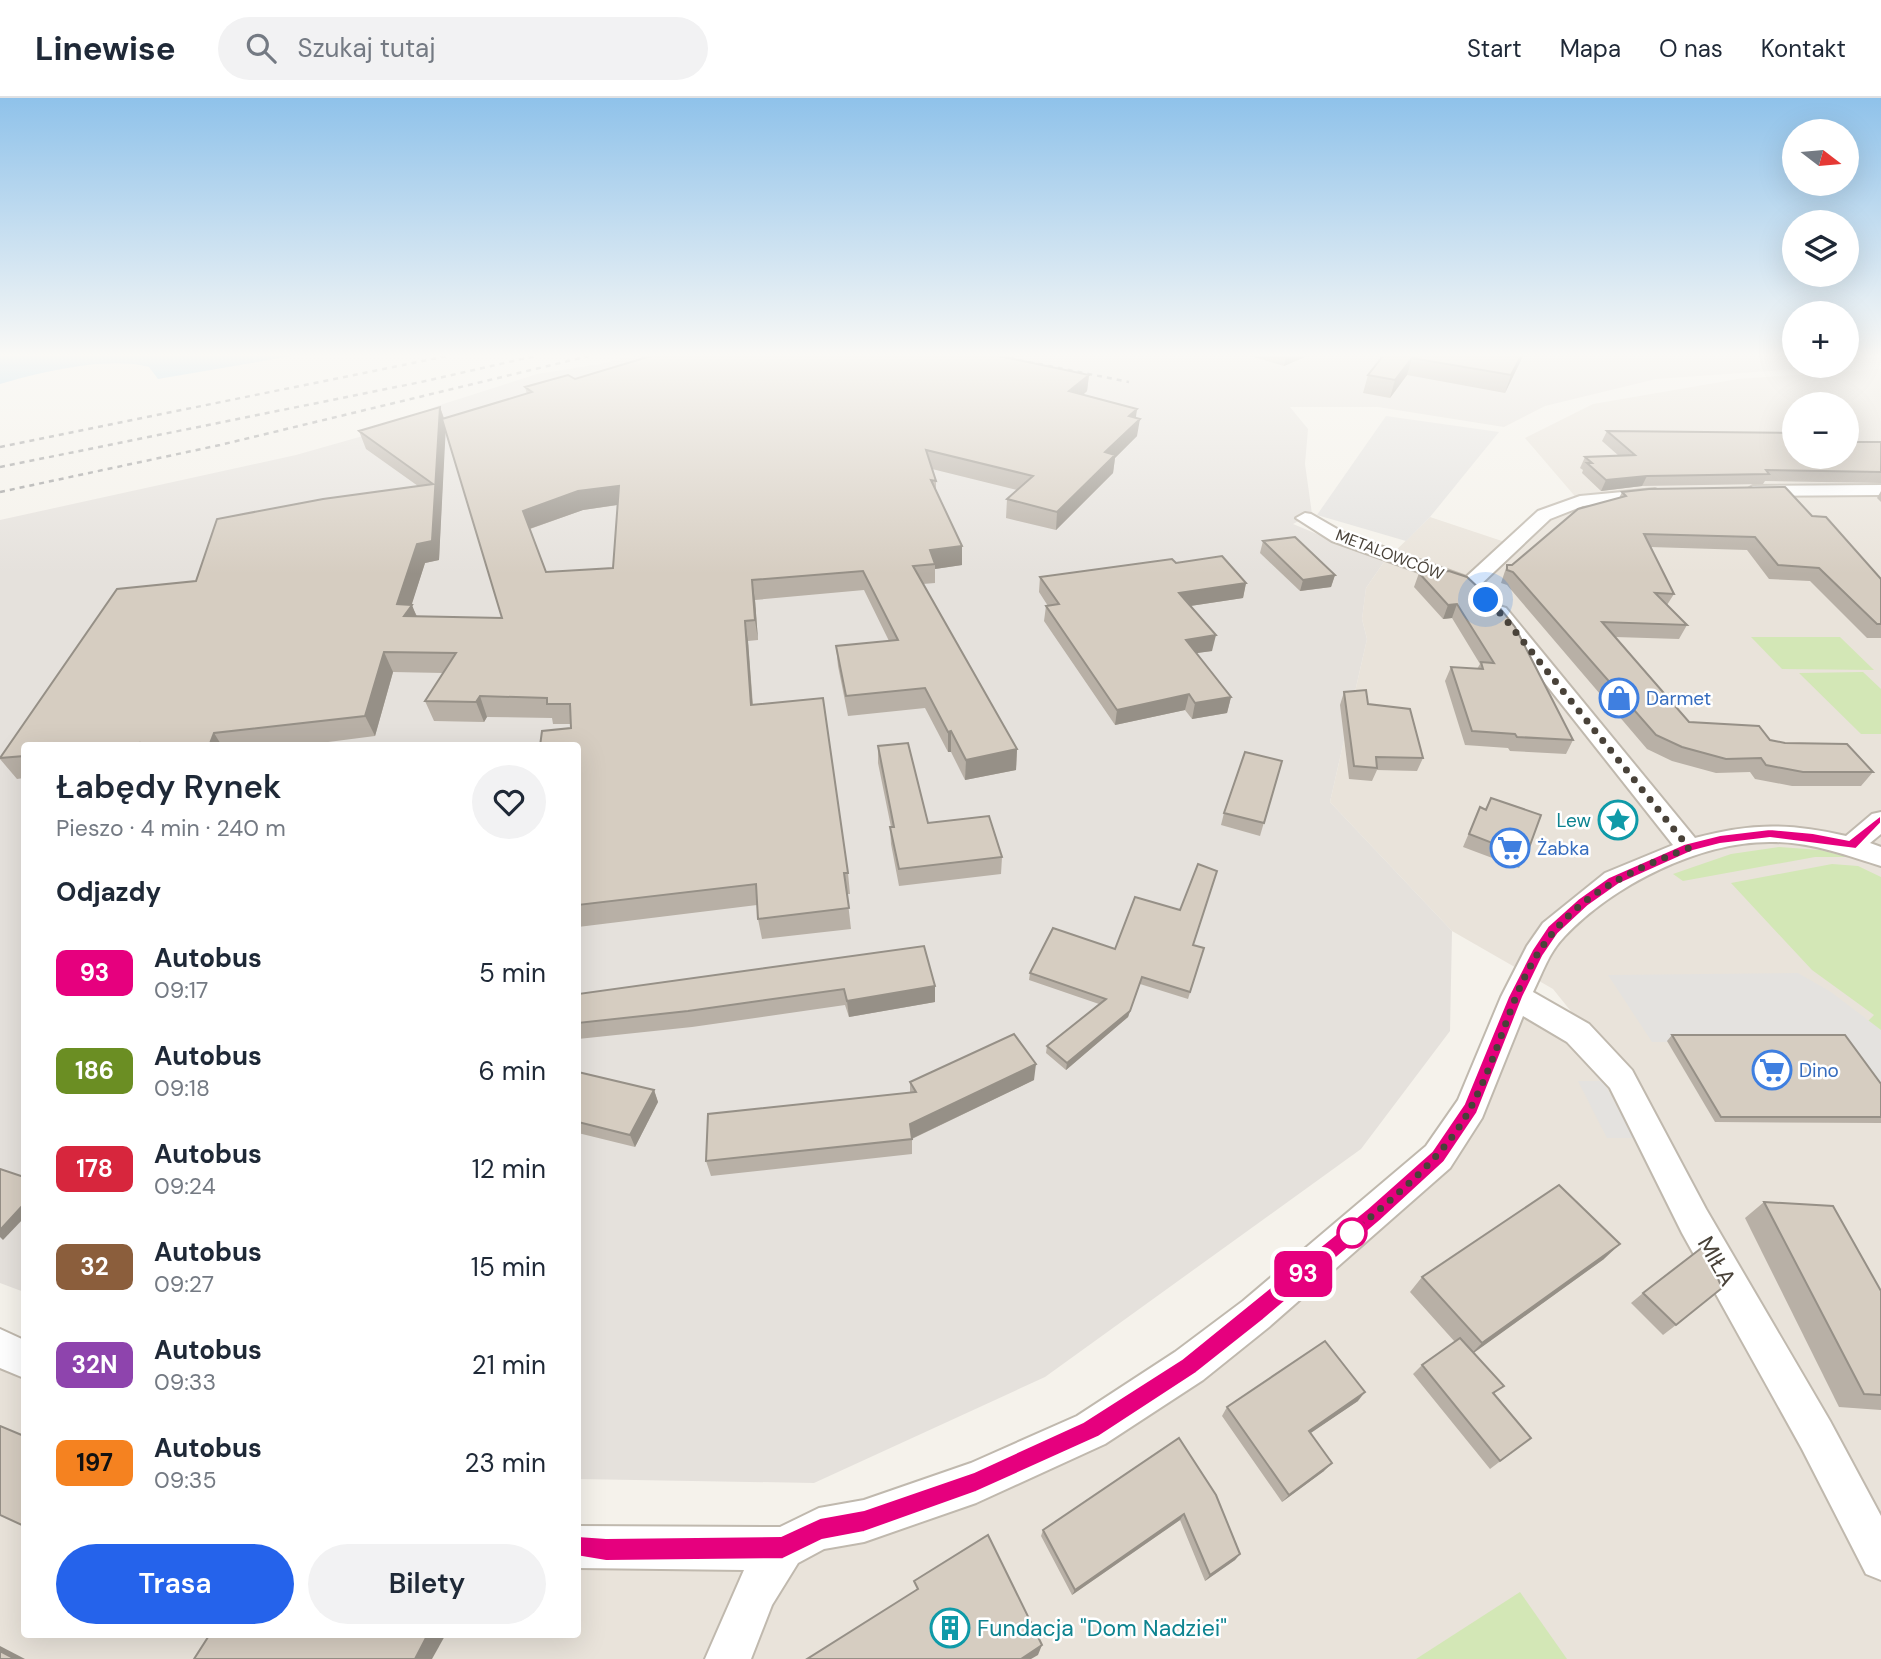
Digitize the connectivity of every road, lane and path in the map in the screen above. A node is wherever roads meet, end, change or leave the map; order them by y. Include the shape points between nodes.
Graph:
1 (1881, 490) edge
2 (1739, 492) edge
3 (1678, 494) edge
4 (1305, 518) dead end
5 (1470, 584) junction
6 (1881, 820) edge
7 (1851, 846) junction
8 (1689, 848) junction
9 (1881, 857) edge
10 (1553, 930) joint
11 (1516, 997) junction
12 (0, 1349) edge
13 (21, 1358) edge
14 (581, 1547) edge
15 (783, 1548) junction
16 (1881, 1559) edge
17 (727, 1659) edge

1 - 2 street
3 - 5 street via 1580,501 1544,515
4 - 5 street, METALOWCÓW via 1338,537
5 - 8 street, METALOWCÓW via 1502,615
6 - 7 street
7 - 8 street via 1770,833
7 - 9 street
8 - 10 street via 1614,880
10 - 11 street
11 - 15 street via 1471,1108 1438,1157 1189,1366 1091,1430 995,1473 864,1521 820,1529
11 - 16 street, MIŁA via 1578,1033 1620,1079
12 - 13 street
14 - 15 street
15 - 17 street via 755,1591

